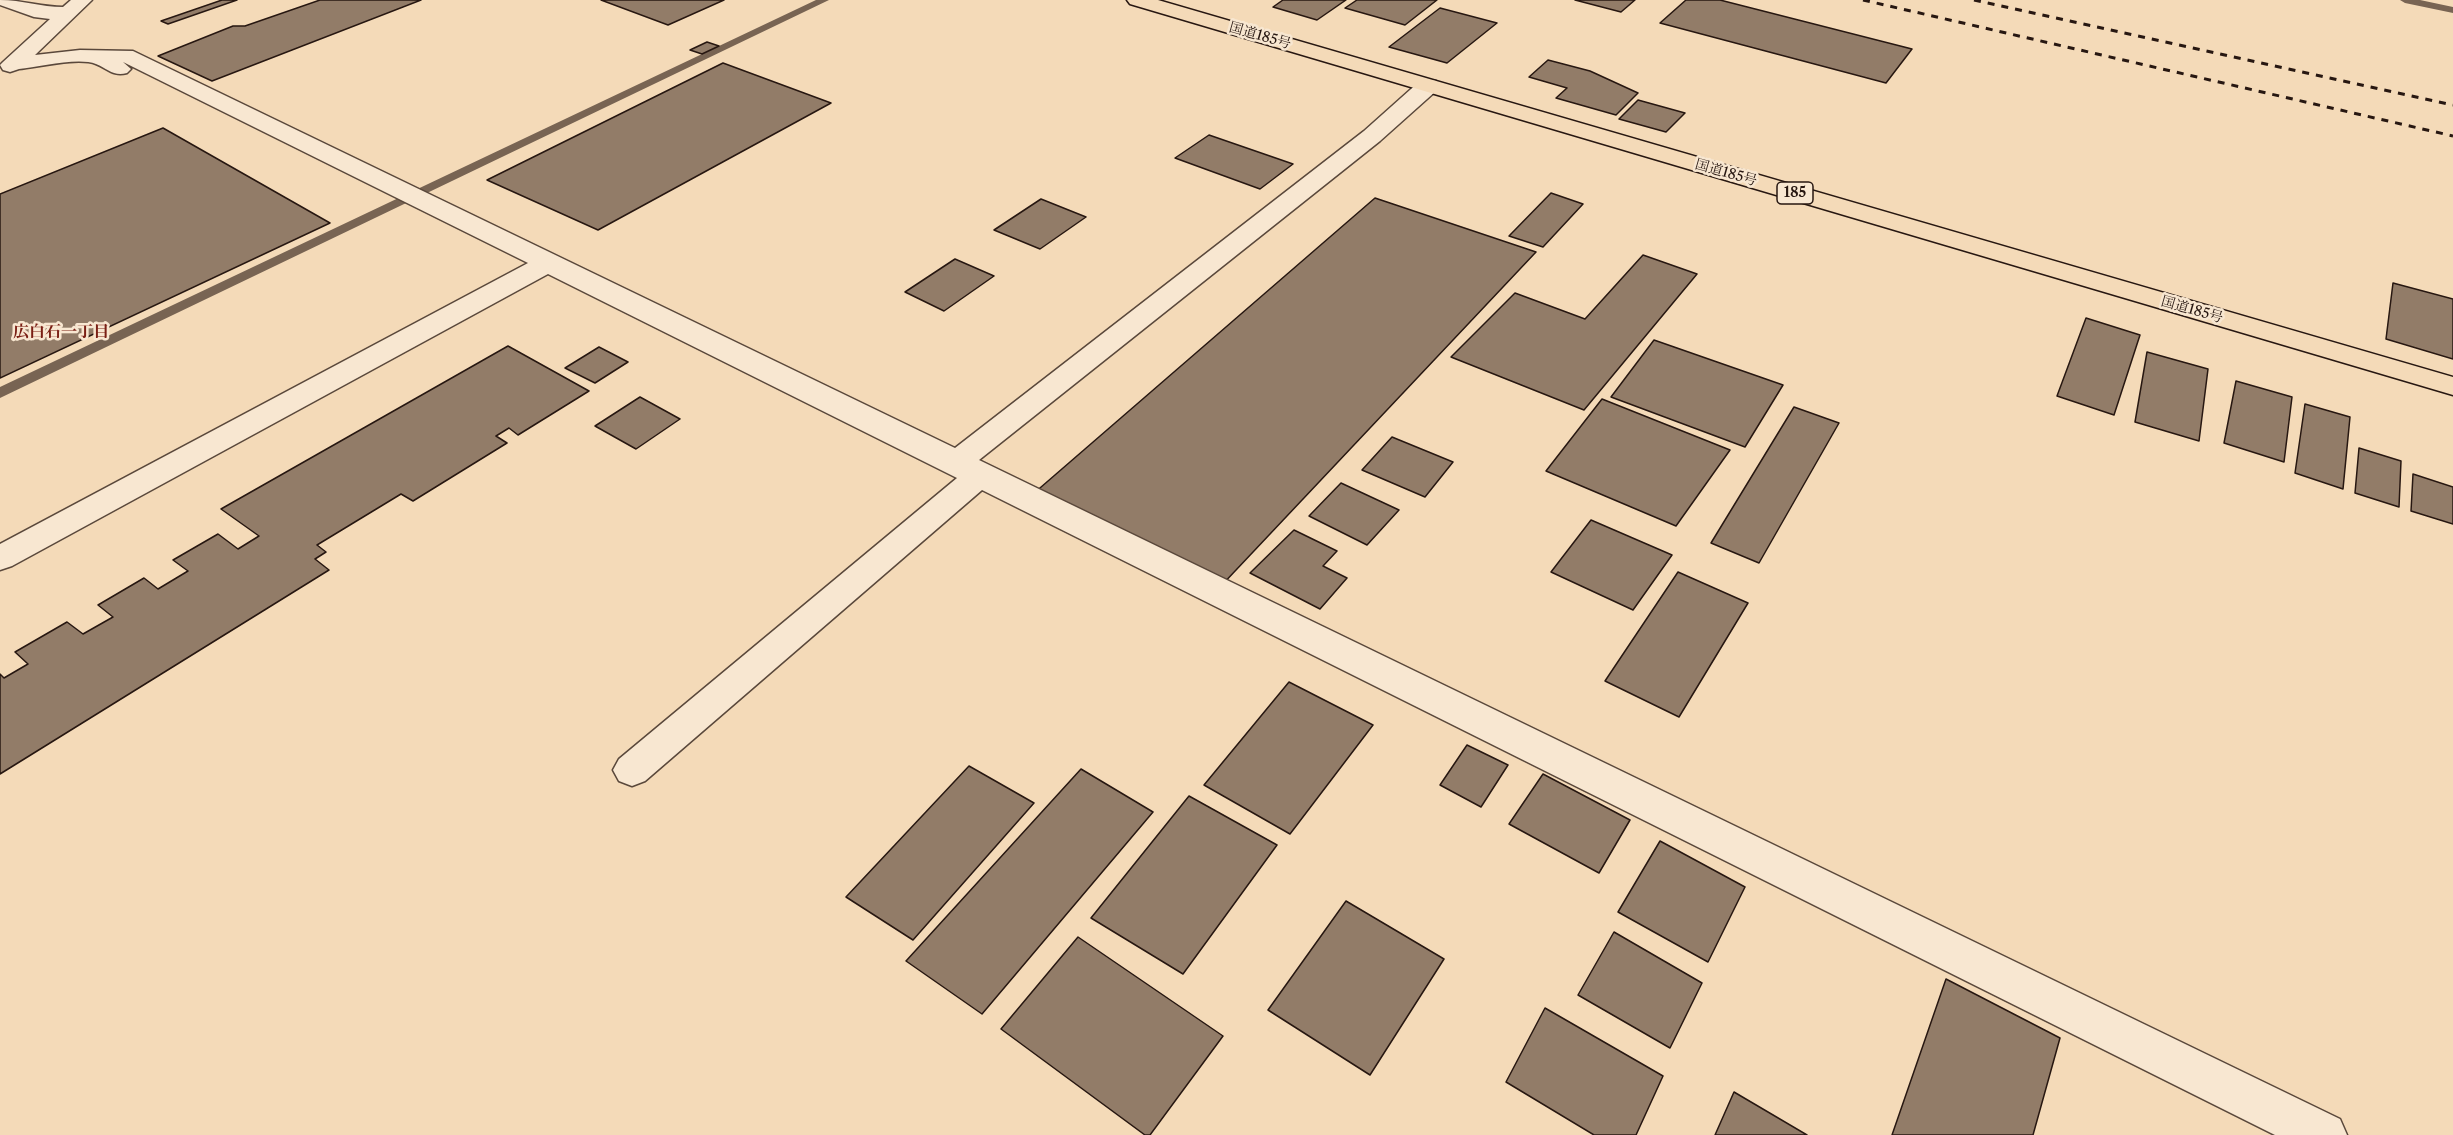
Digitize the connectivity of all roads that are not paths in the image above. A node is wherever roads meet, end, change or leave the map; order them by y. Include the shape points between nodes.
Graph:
1 (3, 0) edge
2 (82, 0) edge
3 (1137, 0) edge
4 (66, 14) junction
5 (100, 58) junction
6 (7, 68) edge
7 (1428, 86) junction
8 (338, 183) dead end
9 (548, 263) junction
10 (2453, 386) edge
11 (967, 470) junction
12 (0, 558) edge
13 (632, 770) dead end
14 (2324, 1135) edge

1 - 4 street via 40,13
2 - 4 street
3 - 7 highway, 国道185号 / 185
4 - 6 street
5 - 6 street via 80,56
5 - 8 street
5 - 9 street via 126,55 399,202
7 - 10 highway, 国道185号 / 185
7 - 11 street
9 - 11 street
9 - 12 street
11 - 13 street
11 - 14 street

